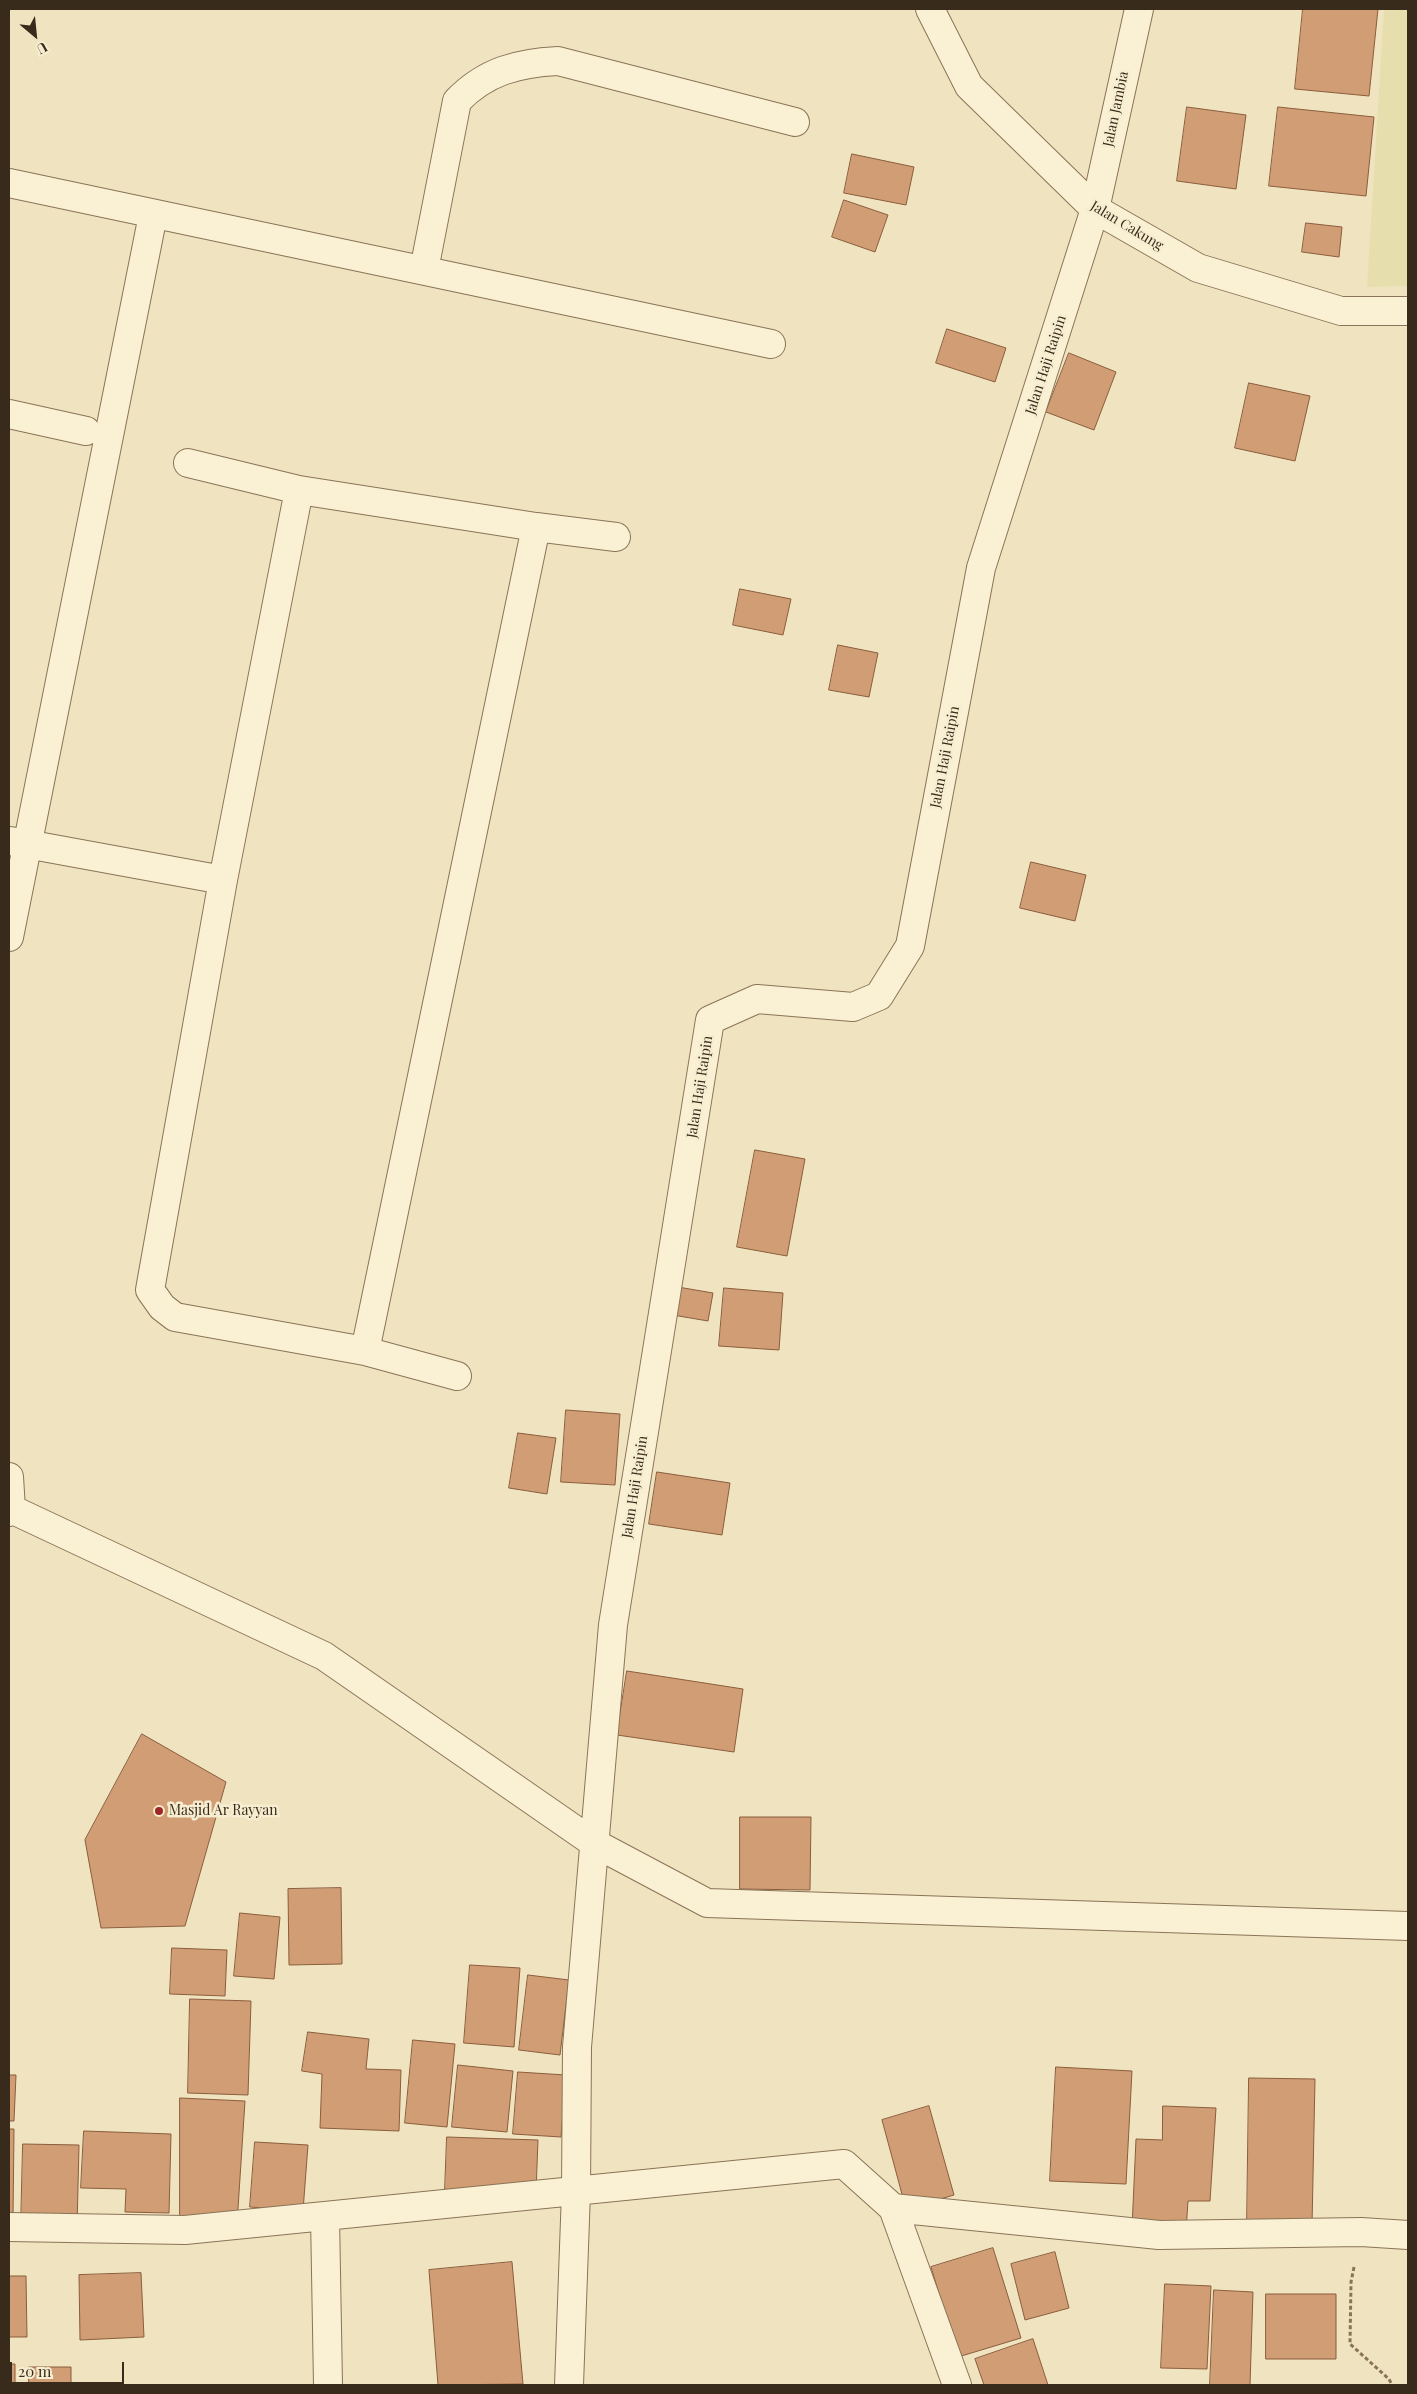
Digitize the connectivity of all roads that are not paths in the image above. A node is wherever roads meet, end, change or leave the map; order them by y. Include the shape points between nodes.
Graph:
1 (930, 9) edge
2 (1139, 9) edge
3 (795, 122) dead end
4 (9, 183) edge
5 (1095, 209) junction
6 (153, 215) junction
7 (424, 270) junction
8 (1408, 311) edge
9 (770, 344) dead end
10 (9, 414) edge
11 (86, 431) dead end
12 (188, 463) dead end
13 (299, 490) junction
14 (536, 527) junction
15 (616, 537) dead end
16 (18, 843) edge
17 (222, 880) junction
18 (9, 937) edge
19 (365, 1351) junction
20 (456, 1376) dead end
21 (9, 1477) edge
22 (10, 1511) edge
23 (594, 1843) junction
24 (1408, 1926) edge
25 (576, 2192) junction
26 (892, 2208) junction
27 (326, 2216) junction
28 (9, 2227) edge
29 (1408, 2235) edge
30 (328, 2385) edge
31 (568, 2385) edge
32 (956, 2385) edge

1 - 5 street, Jalan Cakung via 969,86
2 - 5 street, Jalan Jambia
3 - 7 street via 558,62 527,62 494,75 470,88 457,101
4 - 6 street
5 - 8 street, Jalan Cakung via 1198,268 1342,311
5 - 23 street, Jalan Haji Raipin via 981,568 910,946 879,996 853,1007 757,999 710,1020 613,1625
6 - 7 street
6 - 16 street
7 - 9 street
10 - 11 street
12 - 13 street
13 - 14 street
13 - 17 street
14 - 15 street
14 - 19 street
16 - 17 street
16 - 18 street
17 - 19 street via 150,1290 162,1307 175,1317
19 - 20 street
21 - 22 street
22 - 23 street via 324,1656
23 - 24 street via 707,1903
23 - 25 street via 577,2047
25 - 26 street via 844,2164
25 - 27 street
25 - 31 street
26 - 29 street via 1159,2235 1361,2232
26 - 32 street
27 - 28 street via 185,2230
27 - 30 street

